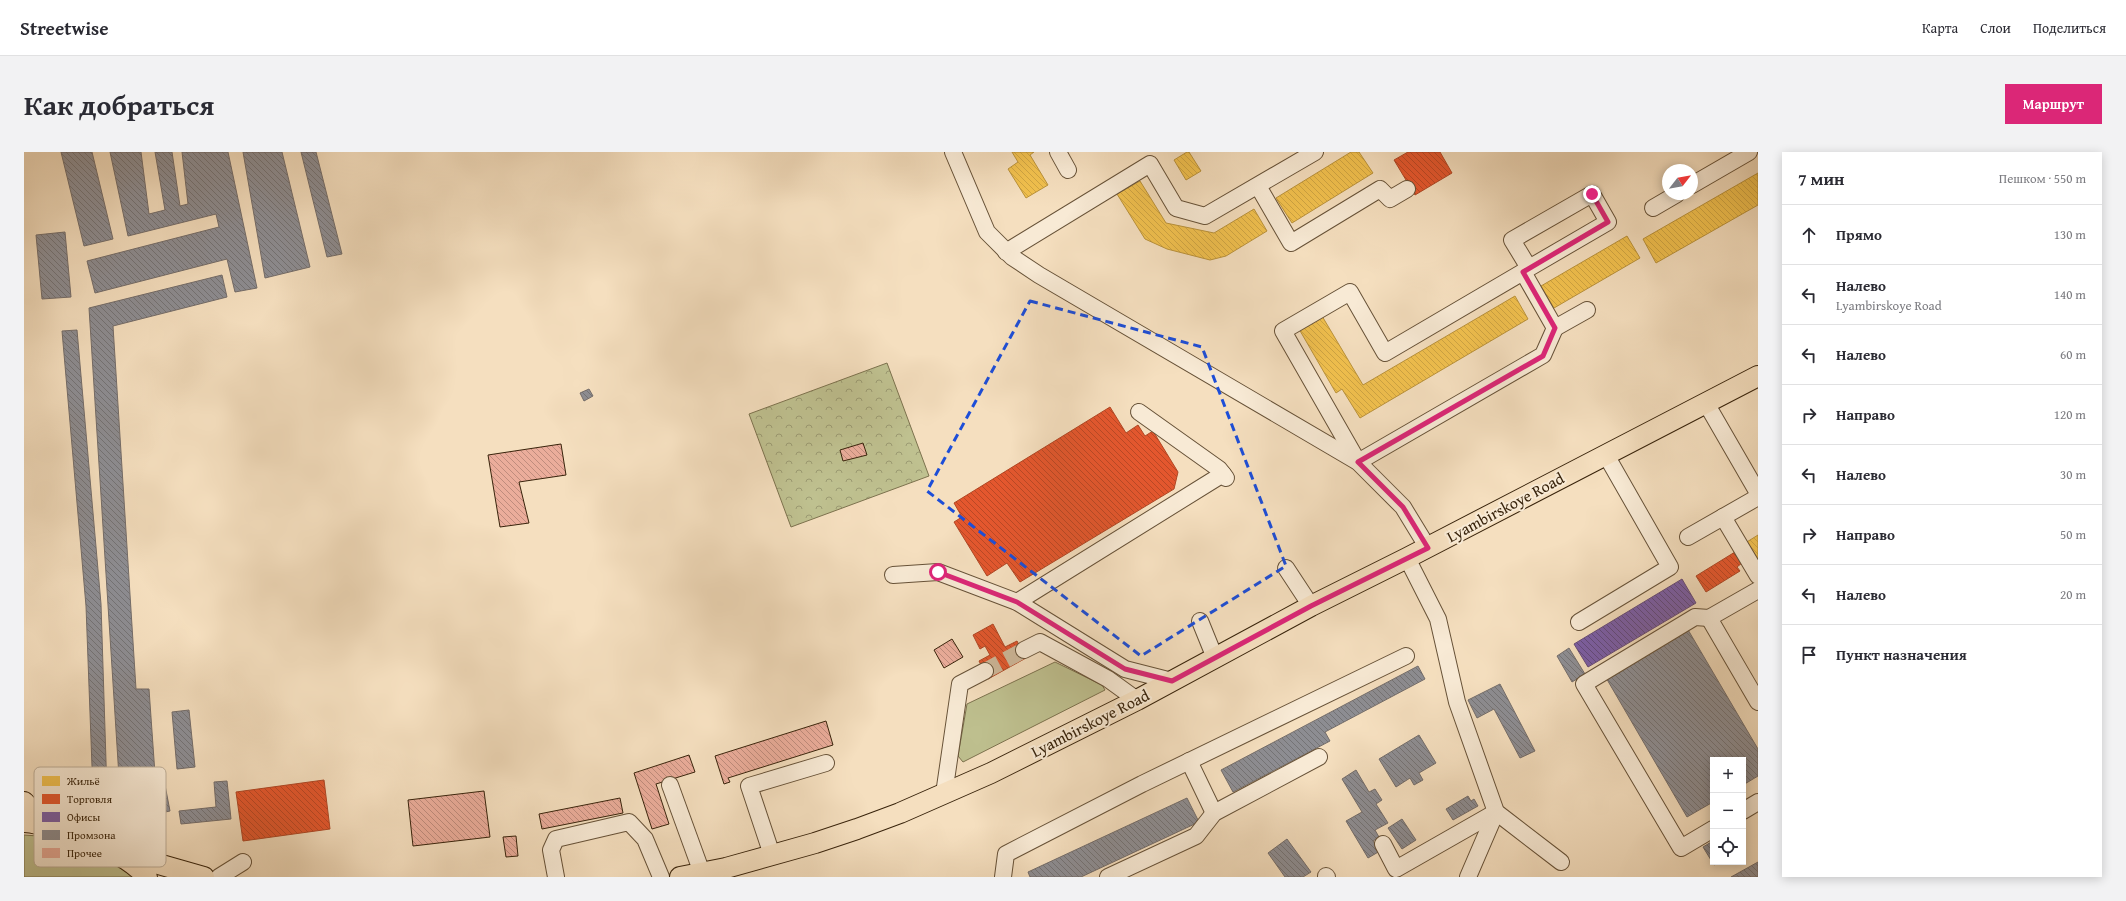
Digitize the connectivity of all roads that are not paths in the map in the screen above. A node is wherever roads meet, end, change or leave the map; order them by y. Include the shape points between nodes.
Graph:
1 (953, 152) edge
2 (1058, 152) edge
3 (1315, 152) edge
4 (1749, 152) edge
5 (1068, 170) dead end
6 (1698, 182) edge
7 (1258, 186) junction
8 (1407, 189) dead end
9 (1667, 200) edge
10 (1653, 208) dead end
11 (1006, 252) junction
12 (1526, 270) junction
13 (1586, 310) dead end
14 (1555, 328) junction
15 (1758, 376) edge
16 (1706, 403) junction
17 (1139, 412) dead end
18 (1606, 455) junction
19 (1358, 462) junction
20 (1758, 493) edge
21 (1758, 497) edge
22 (1723, 517) junction
23 (1688, 537) dead end
24 (1428, 548) junction
25 (1407, 558) junction
26 (1286, 568) dead end
27 (893, 575) dead end
28 (1758, 576) edge
29 (1758, 590) edge
30 (1017, 602) junction
31 (1311, 606) junction
32 (1709, 618) junction
33 (1200, 621) dead end
34 (1579, 622) dead end
35 (1024, 650) tunnel mouth
36 (1406, 656) dead end
37 (1215, 658) junction
38 (986, 670) tunnel mouth
39 (1172, 681) junction
40 (1137, 700) junction
41 (1758, 702) edge
42 (1319, 757) dead end
43 (1189, 761) junction
44 (826, 763) dead end
45 (670, 785) dead end
46 (944, 794) junction
47 (24, 802) edge
48 (1758, 802) edge
49 (1746, 809) edge
50 (1496, 812) junction
51 (34, 813) edge
52 (1214, 813) junction
53 (24, 822) edge
54 (34, 823) edge
55 (1710, 831) edge
56 (1383, 844) dead end
57 (772, 855) junction
58 (243, 862) dead end
59 (1561, 862) dead end
60 (166, 866) edge
61 (135, 867) edge
62 (702, 872) junction
63 (728, 872) edge
64 (147, 877) edge
65 (204, 877) edge
66 (219, 877) edge
67 (556, 877) edge
68 (661, 877) edge
69 (680, 877) edge
70 (1003, 877) edge
71 (1108, 877) edge
72 (1468, 877) edge

1 - 11 lane via 987,232
2 - 5 lane
3 - 7 lane
4 - 6 lane
7 - 8 lane via 1291,242 1380,188 1390,199
7 - 11 lane via 1205,216 1176,208 1150,164
9 - 10 lane
11 - 19 lane via 1039,275
12 - 12 lane via 1608,222 1592,194 1512,240
12 - 14 lane
12 - 19 lane via 1385,353 1350,292 1283,331
13 - 14 lane
14 - 19 lane via 1543,356
15 - 16 main road, Lyambirskoye Road
16 - 18 main road, Lyambirskoye Road
16 - 20 lane
17 - 30 lane via 1219,469 1224,476
18 - 24 main road, Lyambirskoye Road
18 - 34 lane via 1670,567
19 - 24 lane via 1403,507
21 - 22 lane
22 - 23 lane
22 - 28 lane
24 - 25 main road, Lyambirskoye Road
25 - 31 main road, Lyambirskoye Road
25 - 50 lane via 1438,619 1457,702
26 - 31 lane
27 - 30 lane via 938,572
29 - 32 lane
30 - 39 lane via 1125,669
31 - 37 main road, Lyambirskoye Road
32 - 41 lane
32 - 55 lane via 1695,617 1584,684 1681,848
33 - 37 lane
35 - 40 lane via 1040,642 1108,679
36 - 43 lane
37 - 39 main road, Lyambirskoye Road
38 - 46 lane via 960,684
39 - 40 main road, Lyambirskoye Road
40 - 46 main road, Lyambirskoye Road
42 - 52 lane
43 - 52 lane
43 - 70 lane via 1006,854
44 - 57 lane via 749,786
45 - 62 lane
46 - 57 main road, Lyambirskoye Road via 857,829
47 - 51 main road
48 - 49 lane
50 - 56 lane via 1396,869
50 - 59 lane
50 - 72 lane
52 - 71 lane via 1196,836
53 - 54 main road
57 - 63 main road, Lyambirskoye Road
58 - 66 lane
60 - 65 main road
61 - 64 main road
62 - 63 main road, Lyambirskoye Road
62 - 69 main road, Lyambirskoye Road
67 - 68 lane via 551,850 556,839 629,822 645,839

